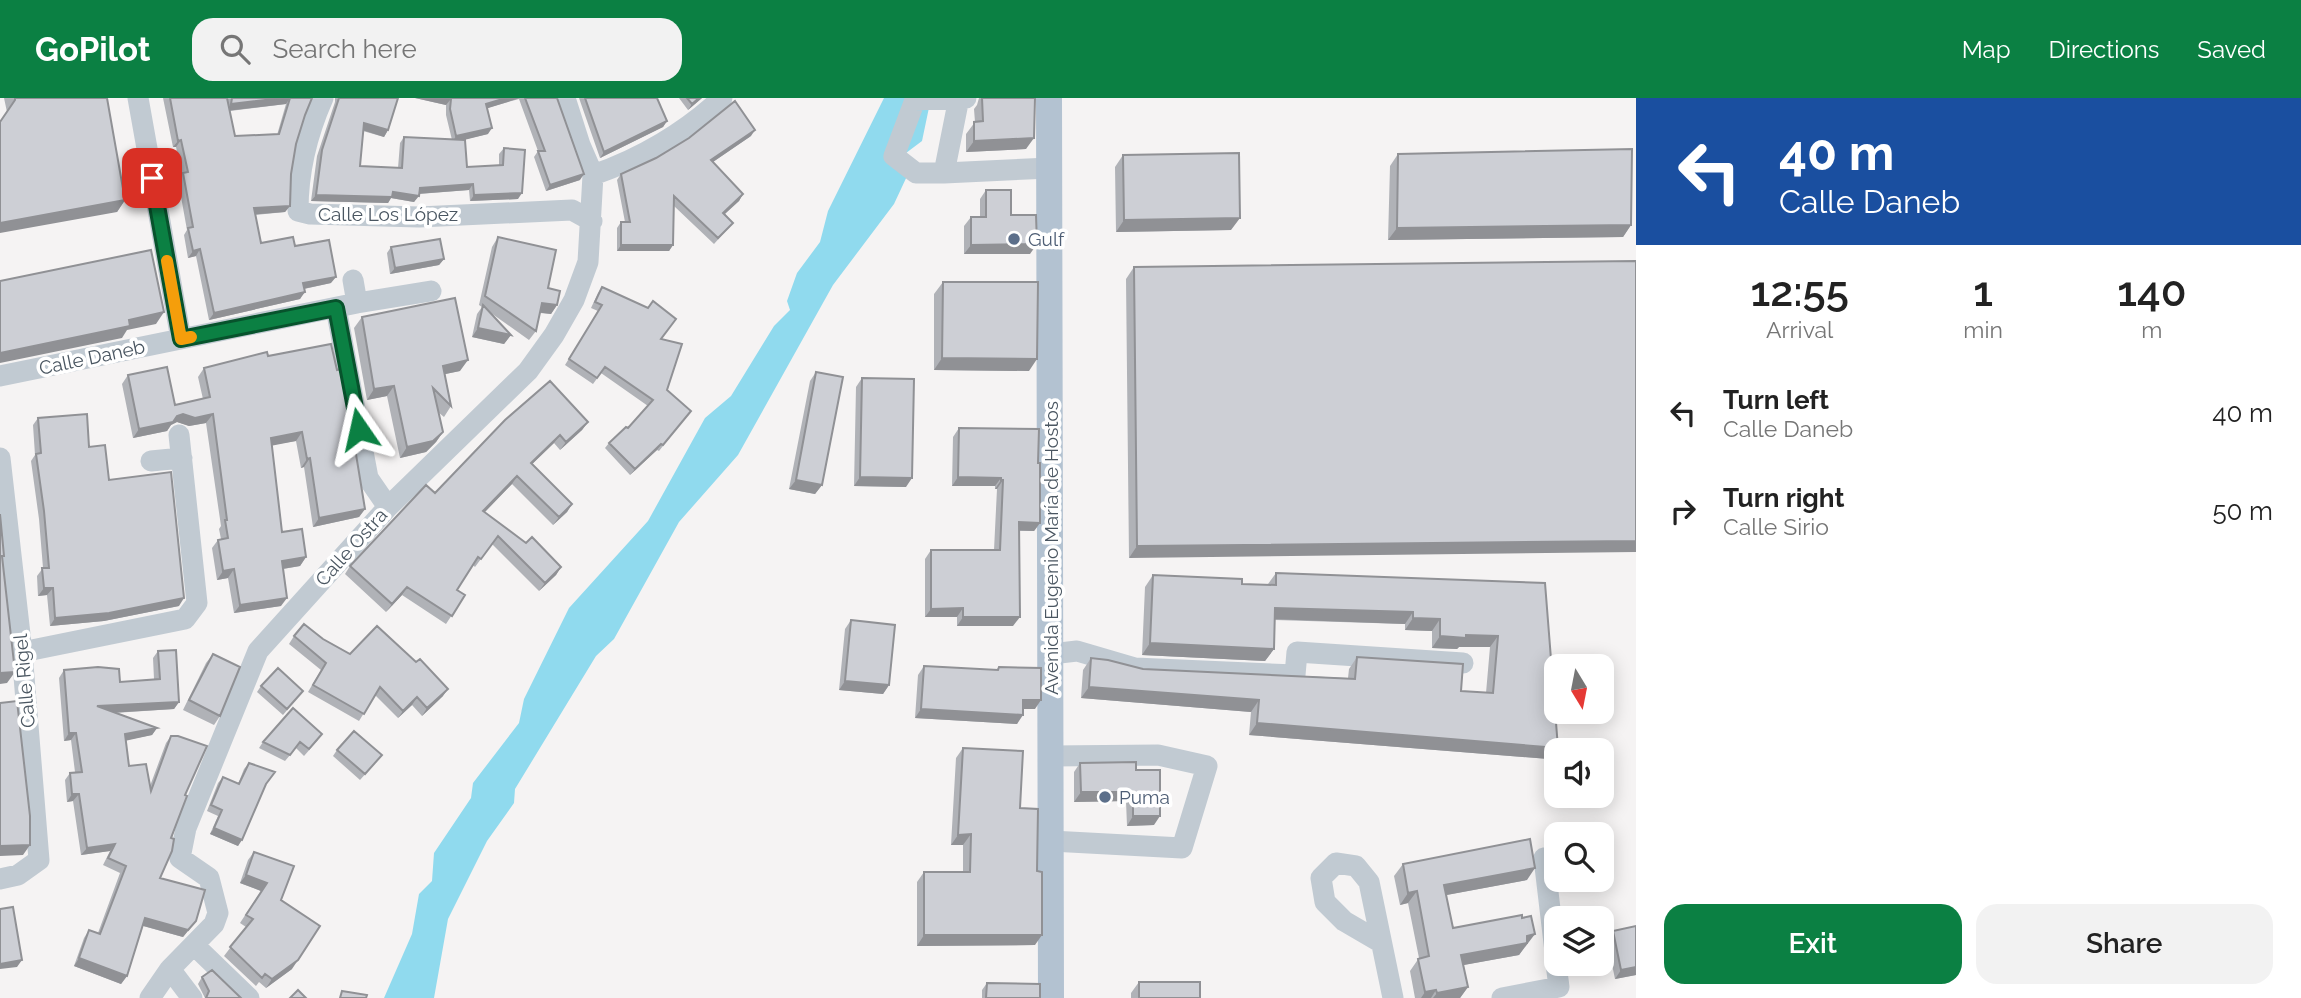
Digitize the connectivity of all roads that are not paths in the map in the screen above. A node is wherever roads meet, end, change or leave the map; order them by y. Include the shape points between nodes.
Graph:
1 (138, 98) edge
2 (323, 98) edge
3 (565, 98) edge
4 (722, 98) edge
5 (959, 98) edge
6 (966, 98) edge
7 (1049, 98) edge
8 (1050, 168) junction
9 (944, 173) junction
10 (593, 175) junction
11 (592, 221) junction
12 (354, 279) dead end
13 (431, 291) dead end
14 (347, 306) junction
15 (181, 339) junction
16 (0, 376) edge
17 (179, 435) dead end
18 (0, 458) edge
19 (181, 458) junction
20 (151, 461) dead end
21 (388, 507) junction
22 (22, 652) junction
23 (1051, 654) junction
24 (1463, 663) edge
25 (1051, 756) junction
26 (1051, 841) junction
27 (0, 878) edge
28 (1380, 942) dead end
29 (194, 945) junction
30 (170, 969) junction
31 (1558, 976) edge
32 (150, 998) edge
33 (192, 998) edge
34 (249, 998) edge
35 (1051, 998) edge
36 (1393, 998) edge
37 (1502, 998) edge

1 - 15 street
2 - 11 street, Calle Los López via 306,147 298,211 419,217 572,210
3 - 10 street, Calle Ostra
4 - 10 street via 655,148
5 - 6 street
5 - 9 street
5 - 9 street via 915,100 894,156 916,173
7 - 8 main road, Avenida Eugenio María de Hostos
8 - 9 street
8 - 23 main road, Avenida Eugenio María de Hostos
10 - 11 street, Calle Ostra
11 - 21 street, Calle Ostra via 588,262 554,335 528,371
12 - 14 street
13 - 14 street, Calle Daneb
14 - 15 street, Calle Daneb
14 - 21 street via 368,478
15 - 16 street, Calle Daneb
17 - 19 street
18 - 22 street, Calle Rigel
19 - 20 street
19 - 22 street via 197,603 185,619
21 - 29 street, Calle Ostra via 258,650 181,846 180,858 209,878 218,913 214,925
22 - 27 street, Calle Rigel via 39,859 18,875
23 - 24 street via 1077,651 1135,668 1296,674 1297,652
23 - 25 main road, Avenida Eugenio María de Hostos
25 - 26 main road, Avenida Eugenio María de Hostos
25 - 26 street via 1158,755 1207,766 1182,848
26 - 35 main road, Avenida Eugenio María de Hostos
28 - 36 street
29 - 30 street, Calle Ostra
29 - 34 street
30 - 32 street, Calle Ostra
30 - 33 street
31 - 37 street via 1559,986

